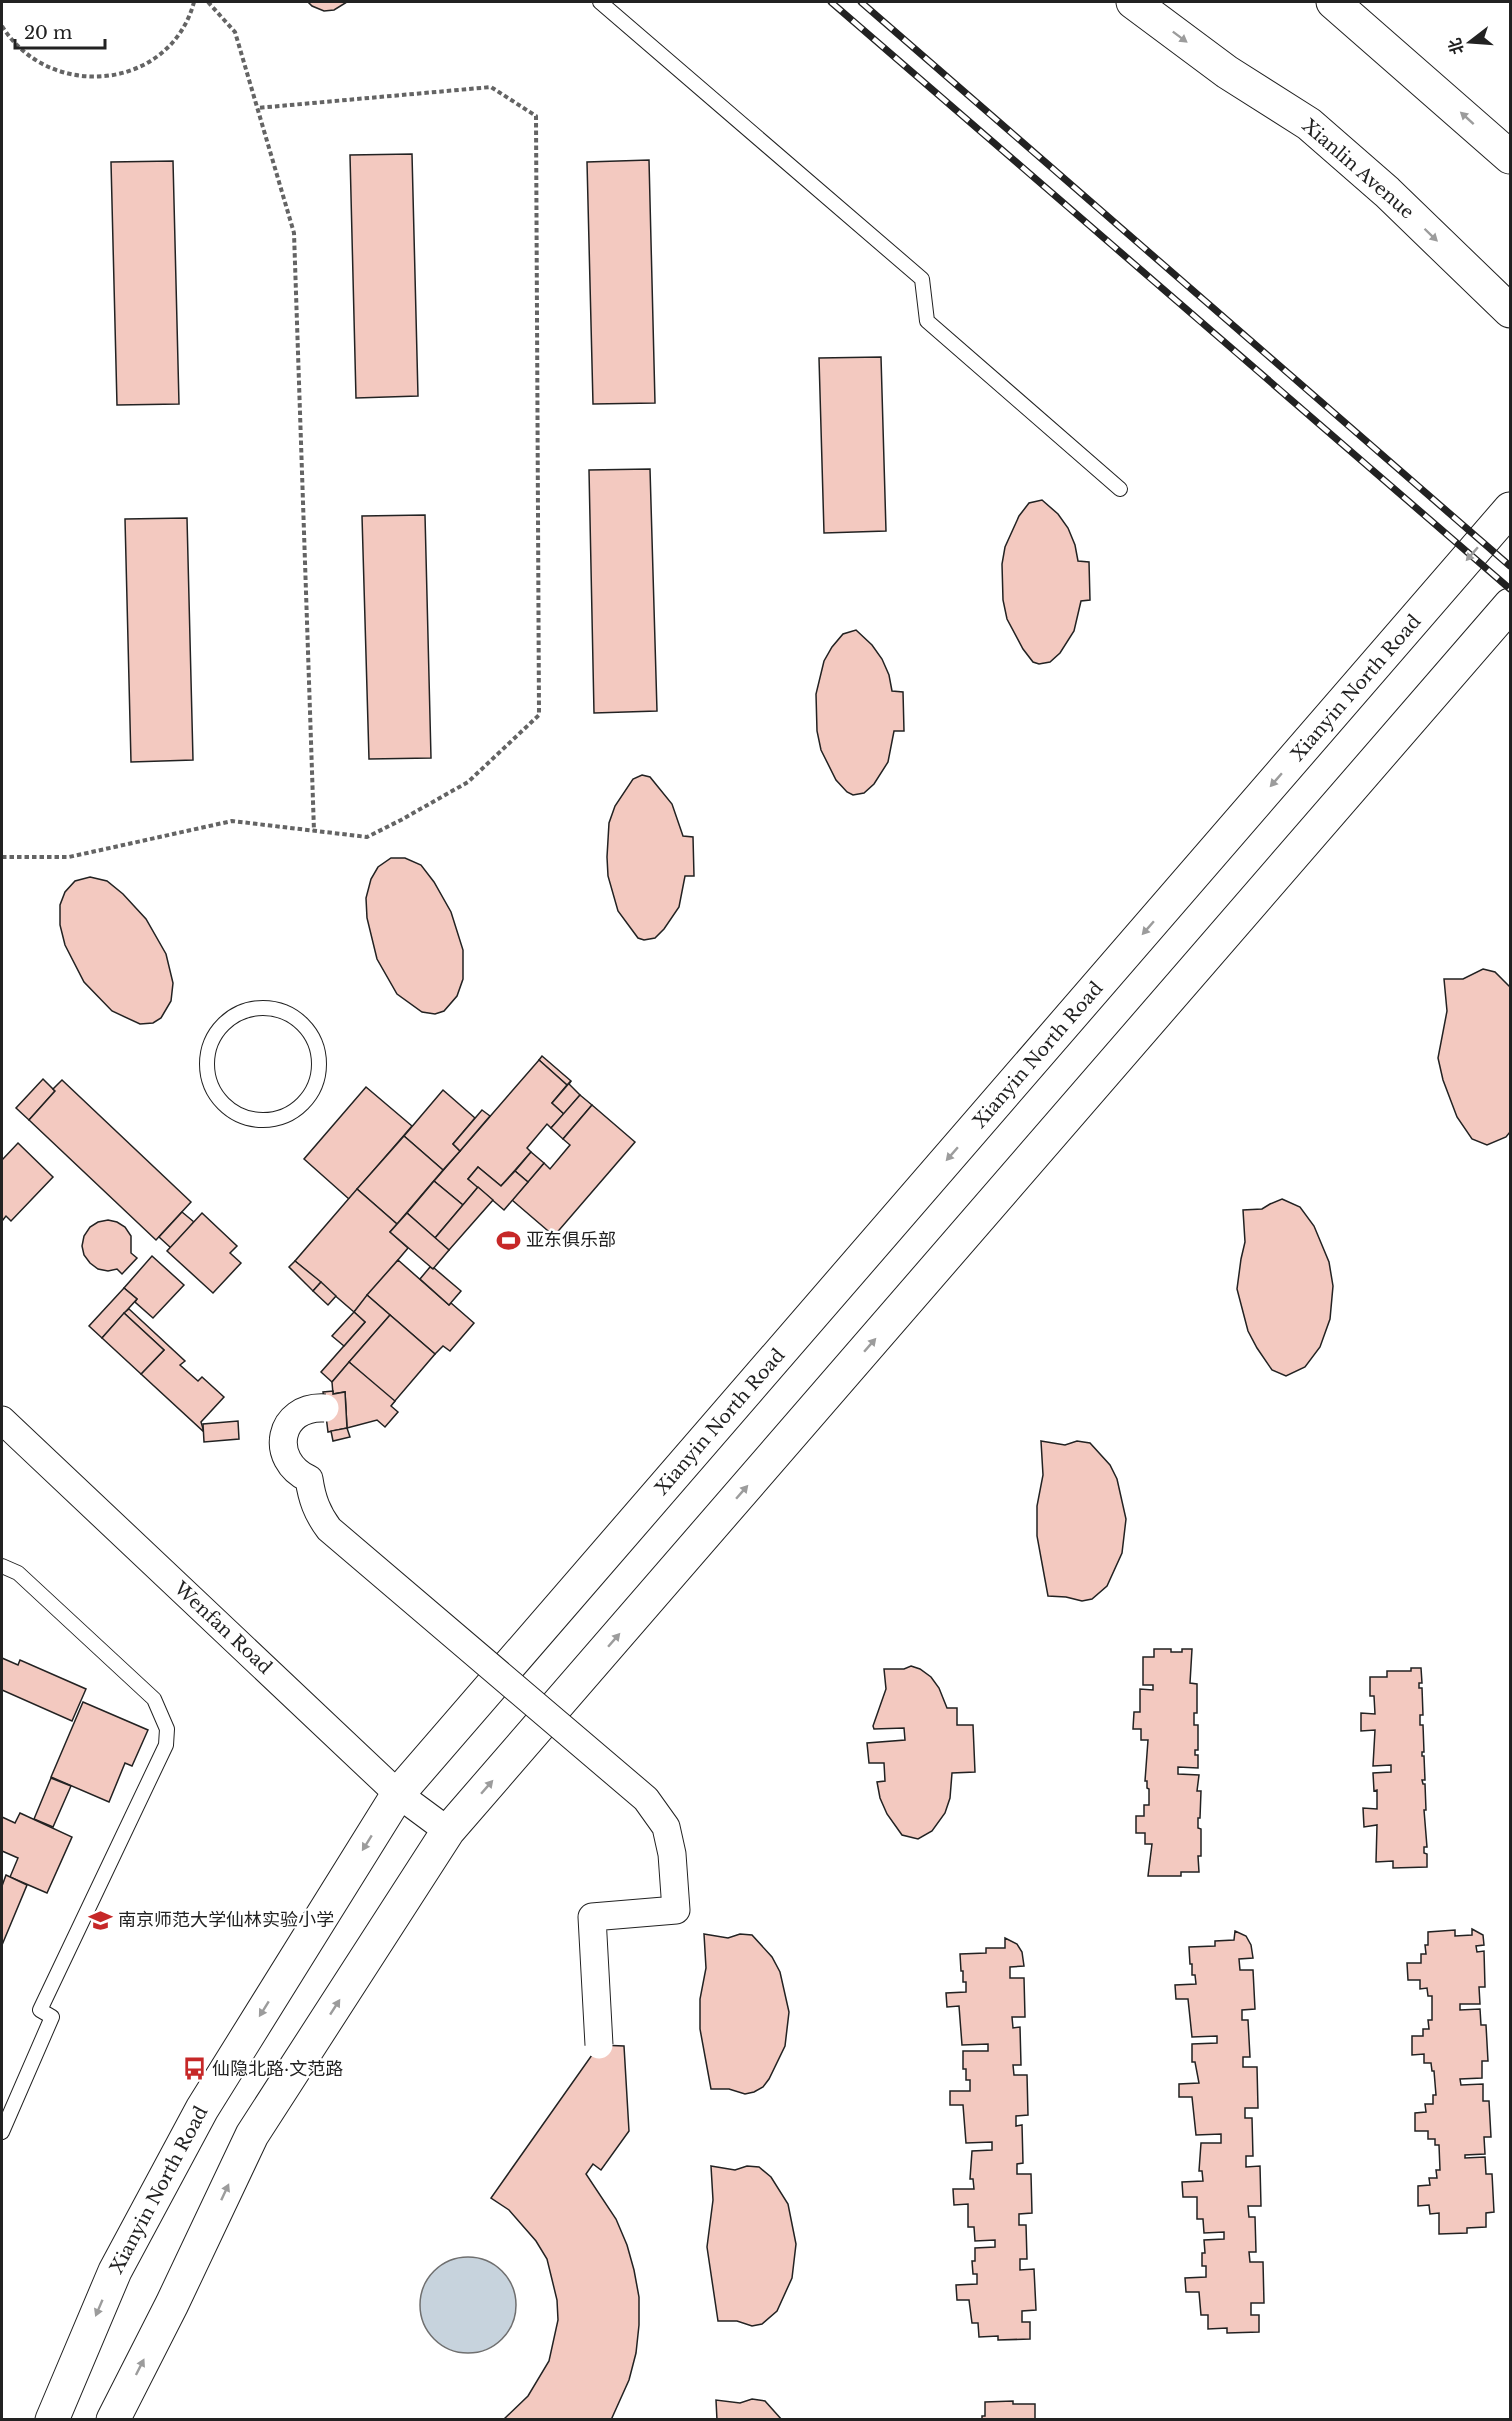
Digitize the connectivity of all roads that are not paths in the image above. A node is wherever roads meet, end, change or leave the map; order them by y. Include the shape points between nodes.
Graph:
1 (600, 2) edge
2 (1133, 2) edge
3 (1334, 2) edge
4 (1510, 157) edge
5 (1475, 277) junction
6 (1510, 287) edge
7 (1510, 311) edge
8 (1120, 489) dead end
9 (1510, 509) edge
10 (1510, 605) edge
11 (259, 1009) joint
12 (325, 1408) dead end
13 (2, 1420) edge
14 (2, 1566) edge
15 (398, 1794) junction
16 (448, 1831) junction
17 (599, 2045) dead end
18 (2, 2132) edge
19 (52, 2420) edge
20 (113, 2420) edge

1 - 8 lane via 922,279 927,321
2 -> 5 main road, Xianlin Avenue via 1227,72 1309,124
4 -> 3 main road
5 - 6 main road
5 - 7 main road, Xianlin Avenue
9 -> 15 main road, Xianyin North Road
16 -> 10 main road
11 - 11 lane via 243,1012 218,1031 211,1045 208,1069 214,1092 224,1104 237,1114 268,1120 283,1117 308,1098 319,1068 312,1037 302,1024 289,1015
12 - 17 street, bridge via 296,1416 288,1424 282,1446 290,1467 309,1479 312,1498 329,1529 646,1799 666,1827 676,1910 592,1917
13 - 15 street, Wenfan Road
14 - 18 lane via 18,1574 153,1699 167,1729 166,1745 40,2010 52,2017
15 - 16 street, Wenfan Road
15 -> 19 main road, Xianyin North Road via 202,2109 115,2271
20 -> 16 main road via 252,2135

